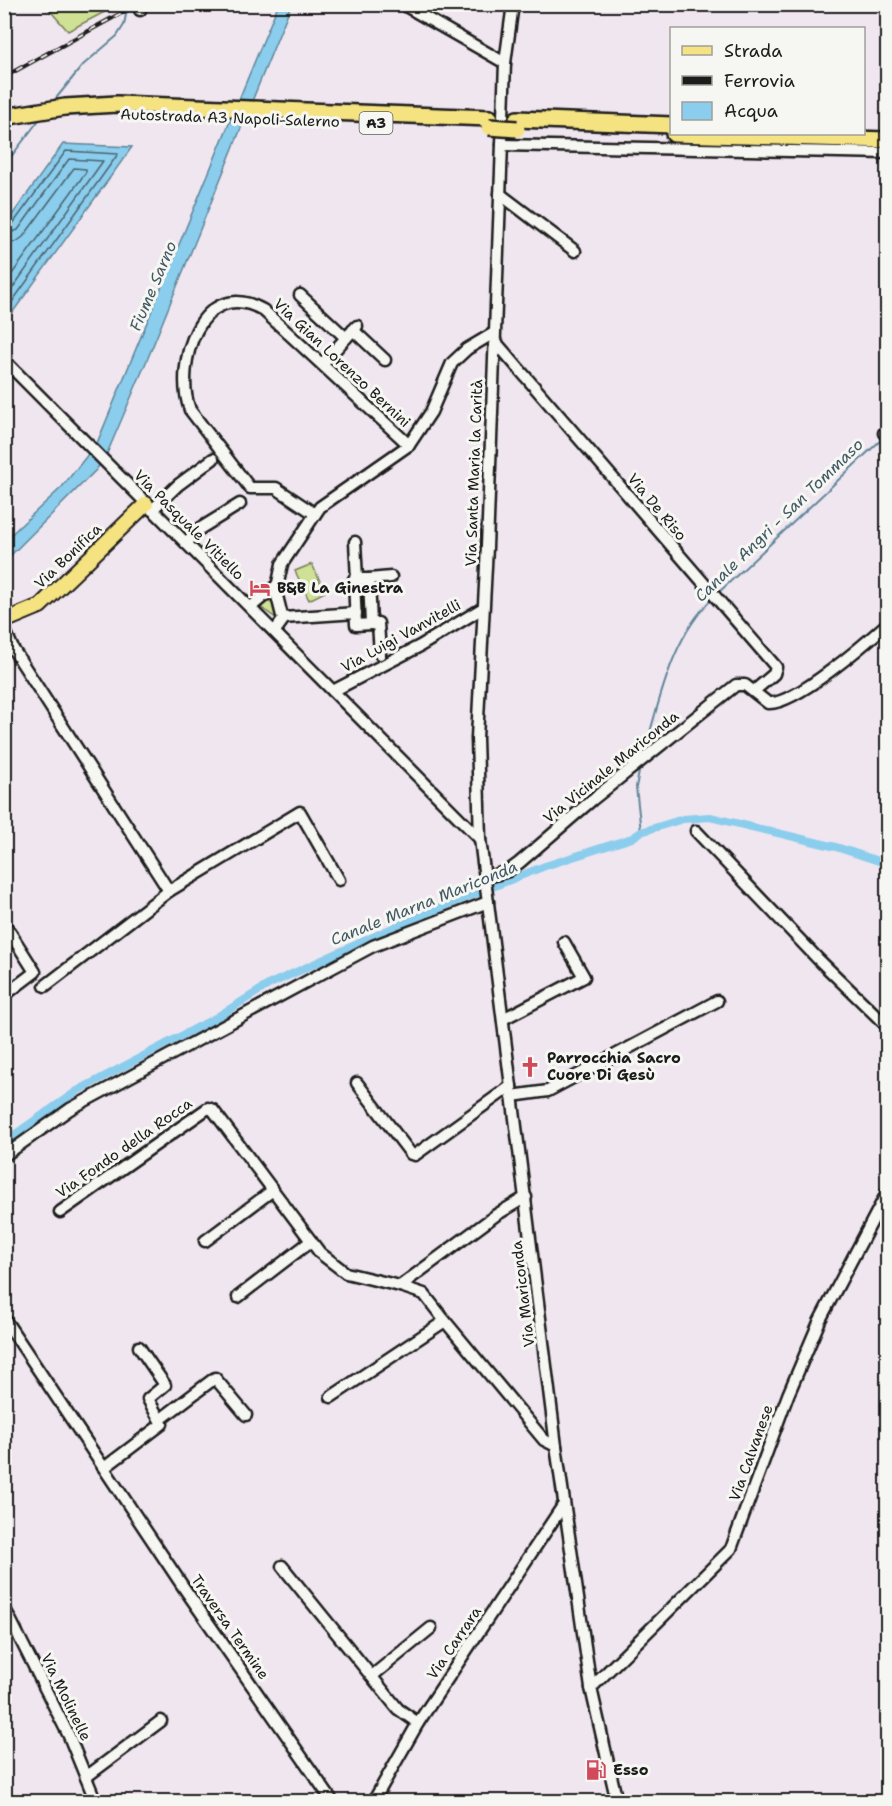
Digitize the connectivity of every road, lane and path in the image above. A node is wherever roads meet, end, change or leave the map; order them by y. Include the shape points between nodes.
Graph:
1 (402, 4) edge
2 (513, 4) edge
3 (505, 63) junction
4 (38, 115) junction
5 (4, 117) edge
6 (517, 124) junction
7 (670, 125) edge
8 (4, 127) edge
9 (865, 130) edge
10 (888, 131) edge
11 (670, 133) edge
12 (727, 135) edge
13 (888, 141) edge
14 (502, 145) junction
15 (888, 153) edge
16 (500, 194) junction
17 (575, 251) dead end
18 (300, 295) dead end
19 (352, 331) junction
20 (494, 337) junction
21 (4, 360) edge
22 (385, 360) dead end
23 (322, 364) junction
24 (409, 446) junction
25 (213, 459) dead end
26 (240, 504) dead end
27 (149, 507) junction
28 (315, 514) junction
29 (355, 542) dead end
30 (186, 543) junction
31 (391, 577) dead end
32 (363, 579) junction
33 (277, 585) junction
34 (260, 600) junction
35 (279, 604) junction
36 (251, 607) junction
37 (483, 608) junction
38 (356, 613) junction
39 (283, 618) junction
40 (4, 621) edge
41 (888, 623) edge
42 (371, 624) junction
43 (4, 628) edge
44 (275, 631) junction
45 (380, 654) dead end
46 (333, 690) junction
47 (754, 691) junction
48 (696, 831) dead end
49 (480, 839) junction
50 (339, 880) dead end
51 (487, 890) junction
52 (169, 891) junction
53 (4, 923) edge
54 (564, 942) dead end
55 (45, 986) dead end
56 (10, 991) dead end
57 (717, 1001) dead end
58 (503, 1019) junction
59 (888, 1027) edge
60 (357, 1083) dead end
61 (512, 1091) junction
62 (4, 1156) edge
63 (273, 1190) junction
64 (888, 1191) edge
65 (526, 1197) junction
66 (60, 1212) dead end
67 (205, 1241) dead end
68 (311, 1241) junction
69 (400, 1286) junction
70 (238, 1297) dead end
71 (5, 1320) edge
72 (445, 1321) junction
73 (139, 1347) dead end
74 (331, 1397) dead end
75 (246, 1415) dead end
76 (161, 1419) junction
77 (556, 1446) junction
78 (104, 1468) junction
79 (564, 1504) junction
80 (282, 1566) dead end
81 (4, 1607) edge
82 (8, 1623) edge
83 (431, 1628) dead end
84 (372, 1676) junction
85 (591, 1688) junction
86 (161, 1721) dead end
87 (418, 1723) junction
88 (86, 1777) junction
89 (96, 1802) edge
90 (333, 1802) edge
91 (373, 1802) edge
92 (617, 1802) edge

1 - 3 street
2 - 3 street, Via Santa Maria la Carità
3 - 14 street, Via Santa Maria la Carità
4 - 5 highway, Autostrada A3 Napoli-Salerno / A3
4 - 6 highway, Autostrada A3 Napoli-Salerno / A3, bridge via 215,113
4 - 8 highway, Autostrada A3 Napoli-Salerno / A3
6 - 7 highway, Autostrada A3 Napoli-Salerno / A3
6 - 11 highway, Autostrada A3 Napoli-Salerno / A3
9 - 10 highway
12 - 13 highway, Autostrada A3 Napoli-Salerno / A3
14 - 15 street
14 - 16 street, Via Santa Maria la Carità
16 - 17 street
16 - 20 street, Via Santa Maria la Carità
18 - 19 street
19 - 22 street
19 - 23 street
20 - 24 street, Via Gian Lorenzo Bernini via 467,349 452,363 431,412
20 - 37 street, Via Santa Maria la Carità
20 - 47 street, Via De Riso via 776,667 774,674
21 - 27 street, Via Pasquale Vitiello
23 - 24 street, Via Gian Lorenzo Bernini
23 - 28 street, Via Gian Lorenzo Bernini via 263,310 241,302 225,303 211,311 196,330 186,389 198,422 250,488 276,488
24 - 28 street, Via Gian Lorenzo Bernini via 330,498
25 - 27 street
26 - 30 street via 201,528
27 - 30 street, Via Pasquale Vitiello
27 - 40 main road, Via Bonifica via 40,606
28 - 33 street, Via Gian Lorenzo Bernini via 287,554
29 - 32 street
30 - 36 street, Via Pasquale Vitiello
31 - 32 street
32 - 38 street via 354,579
32 - 42 street
33 - 34 street
33 - 35 street, Via Gian Lorenzo Bernini
34 - 35 street via 271,598
34 - 36 street
35 - 39 street, Via Gian Lorenzo Bernini
36 - 44 street, Via Pasquale Vitiello
37 - 46 street, Via Luigi Vanvitelli via 420,646
37 - 49 street, Via Santa Maria la Carità via 477,778
38 - 39 street
38 - 42 street via 356,625
39 - 44 street
41 - 47 street via 830,671 782,700 768,703
42 - 45 street via 378,624
43 - 52 street via 13,649
44 - 46 street, Via Pasquale Vitiello
46 - 49 street, Via Pasquale Vitiello
47 - 51 street, Via Vicinale Mariconda via 736,685
48 - 59 street
49 - 51 street, Via Santa Maria la Carità
50 - 52 street via 300,812
51 - 58 street, Via Mariconda
51 - 62 street, Via Vicinale Mariconda via 346,960 70,1109
52 - 55 street
53 - 56 street via 35,972
54 - 58 street via 584,977
57 - 61 street via 548,1091
58 - 61 street, Via Mariconda
60 - 61 street via 415,1155
61 - 65 street, Via Mariconda
63 - 66 street, Via Fondo della Rocca via 208,1108
63 - 67 street
63 - 68 street, Via Fondo della Rocca
64 - 85 street, Via Calvanese via 820,1320 731,1549
65 - 69 street
65 - 77 street, Via Mariconda
68 - 69 street, Via Fondo della Rocca via 346,1273
68 - 70 street
69 - 72 street, Via Fondo della Rocca via 424,1294
71 - 78 street, Traversa Termine
72 - 74 street
72 - 77 street, Via Fondo della Rocca via 544,1440
73 - 76 street via 165,1385 148,1398
75 - 76 street via 215,1378
76 - 78 street via 162,1424
77 - 79 street, Via Mariconda
78 - 90 street, Traversa Termine
79 - 85 street, Via Mariconda
79 - 87 street, Via Carrara
80 - 84 street
81 - 82 street, Via Molinelle
82 - 88 street, Via Molinelle
83 - 84 street
84 - 87 street via 398,1708
85 - 92 street, Via Mariconda
86 - 88 street
87 - 91 street, Via Carrara
88 - 89 street, Via Molinelle

